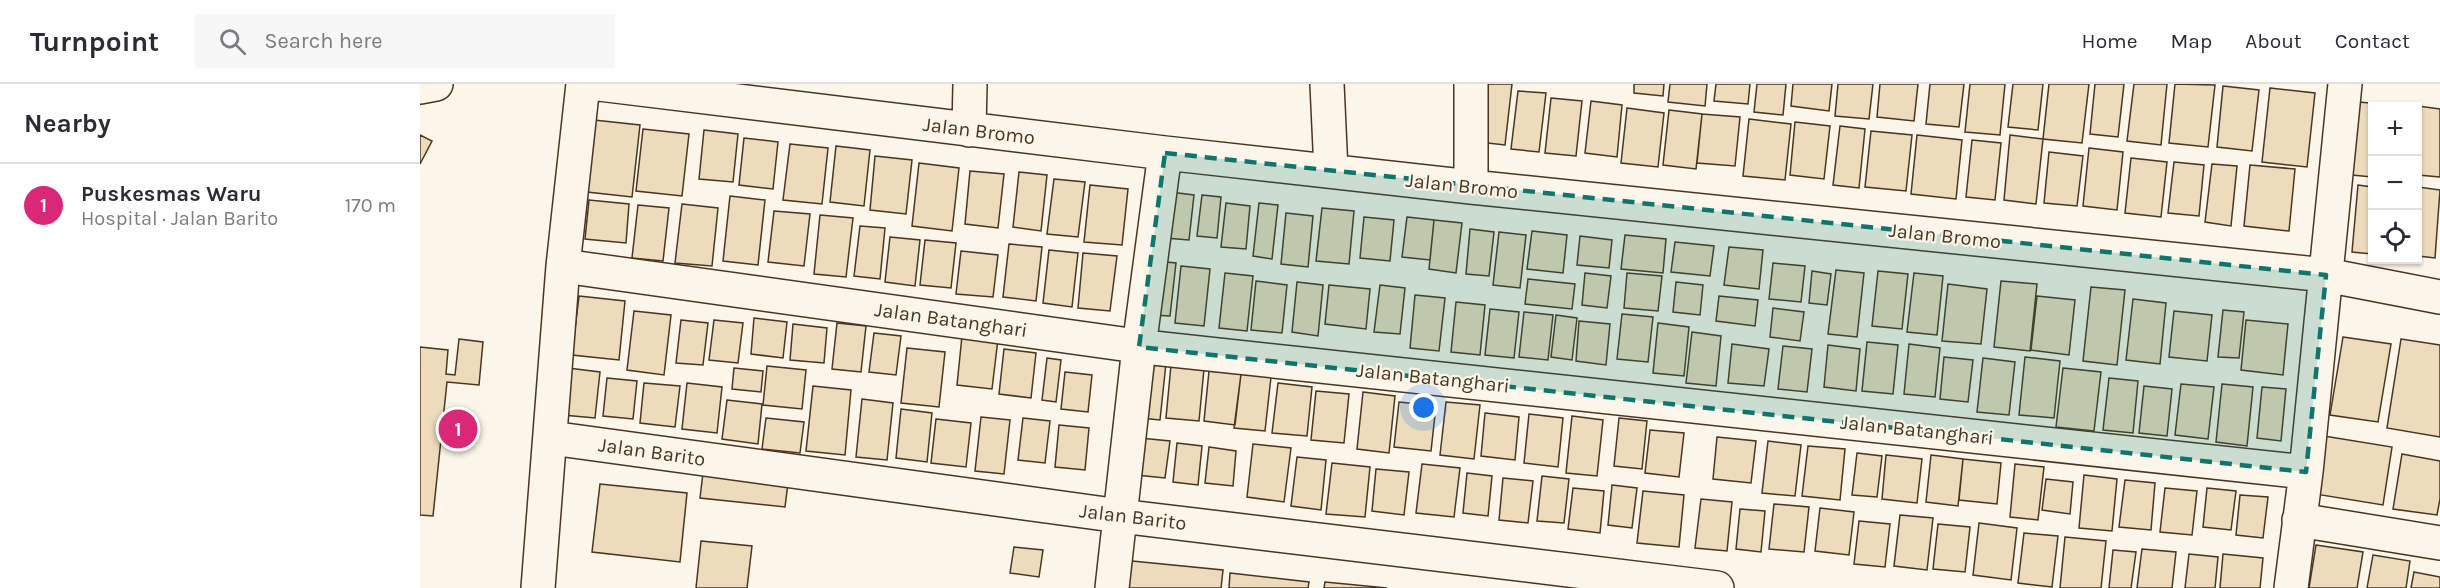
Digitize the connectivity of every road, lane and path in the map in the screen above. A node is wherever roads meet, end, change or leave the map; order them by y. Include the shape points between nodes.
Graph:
1 (436, 84) edge
2 (583, 84) edge
3 (599, 84) edge
4 (970, 84) edge
5 (1327, 84) edge
6 (1471, 84) edge
7 (2345, 84) edge
8 (420, 87) edge
9 (969, 130) junction
10 (1165, 153) junction
11 (1331, 171) junction
12 (1471, 187) junction
13 (563, 266) junction
14 (2326, 275) junction
15 (2440, 297) edge
16 (1139, 347) junction
17 (551, 438) junction
18 (2306, 471) junction
19 (1120, 516) junction
20 (2299, 520) junction
21 (2440, 543) edge
22 (538, 588) edge
23 (1112, 588) edge
24 (1717, 588) edge
25 (2291, 588) edge

1 - 8 street
2 - 13 street
3 - 9 street, Jalan Bromo
4 - 9 street
5 - 11 street
6 - 12 street
7 - 14 street
9 - 10 street, Jalan Bromo
10 - 11 street, Jalan Bromo
10 - 16 street
11 - 12 street, Jalan Bromo
12 - 14 street, Jalan Bromo
13 - 16 street, Jalan Batanghari
13 - 17 street
14 - 15 street, Jalan Bromo
14 - 18 street
16 - 18 street, Jalan Batanghari
16 - 19 street
17 - 19 street, Jalan Barito
17 - 22 street
18 - 20 street
19 - 23 street
19 - 24 street, Jalan Barito
20 - 21 street
20 - 25 street

